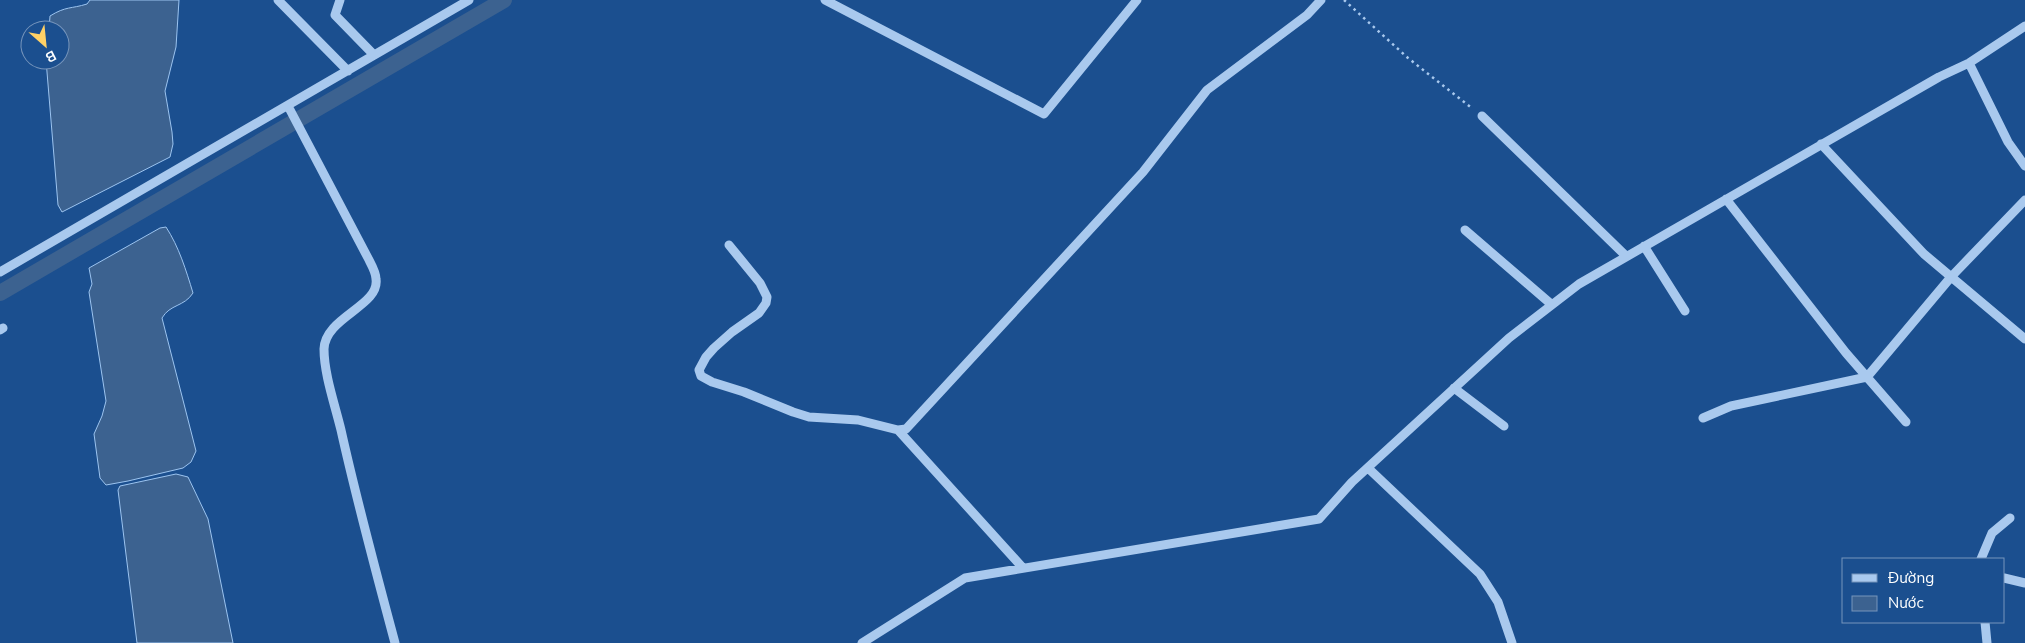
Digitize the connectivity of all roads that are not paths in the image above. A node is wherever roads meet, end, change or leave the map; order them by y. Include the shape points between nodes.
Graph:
1 (278, 0) edge
2 (340, 0) edge
3 (469, 0) edge
4 (825, 0) edge
5 (1137, 0) edge
6 (1321, 0) edge
7 (2025, 26) edge
8 (374, 55) junction
9 (1970, 63) junction
10 (348, 71) junction
11 (290, 110) junction
12 (1482, 116) road end
13 (1821, 144) junction
14 (2025, 166) edge
15 (1726, 199) junction
16 (2025, 200) edge
17 (1465, 230) dead end
18 (729, 246) dead end
19 (1644, 246) junction
20 (1626, 256) junction
21 (0, 272) edge
22 (1951, 277) junction
23 (1551, 304) junction
24 (1685, 312) dead end
25 (2025, 339) edge
26 (1868, 377) junction
27 (1454, 388) junction
28 (1703, 418) dead end
29 (1906, 422) dead end
30 (1504, 426) dead end
31 (898, 430) junction
32 (1368, 468) junction
33 (2010, 518) dead end
34 (1981, 558) edge
35 (1023, 568) junction
36 (2005, 578) edge
37 (2025, 583) edge
38 (1984, 623) edge
39 (395, 643) edge
40 (862, 643) edge
41 (1512, 643) edge
42 (1987, 643) edge

1 - 10 street
2 - 8 street via 335,15
3 - 8 street
4 - 5 street via 1044,114
6 - 31 street via 1307,15 1207,90 1143,172 916,420
7 - 9 street
8 - 10 street
9 - 13 street via 1939,77
9 - 14 street via 2008,142
10 - 11 street
11 - 21 street
11 - 39 street via 377,280 369,297 331,330 324,348 352,479
12 - 20 street
13 - 15 street
13 - 22 street via 1924,254
15 - 19 street
15 - 26 street
16 - 22 street
17 - 23 street
18 - 31 street via 764,289 766,302 759,313 706,356 700,367 701,376 809,417 858,420
19 - 20 street
19 - 24 street
20 - 23 street
22 - 25 street
22 - 26 street
23 - 27 street
26 - 28 street via 1731,406
26 - 29 street
27 - 30 street
27 - 32 street
31 - 35 street
32 - 35 street via 1319,520
32 - 41 street via 1480,574 1498,602
33 - 34 street via 1992,533
35 - 40 street via 965,578
36 - 37 street
38 - 42 street

